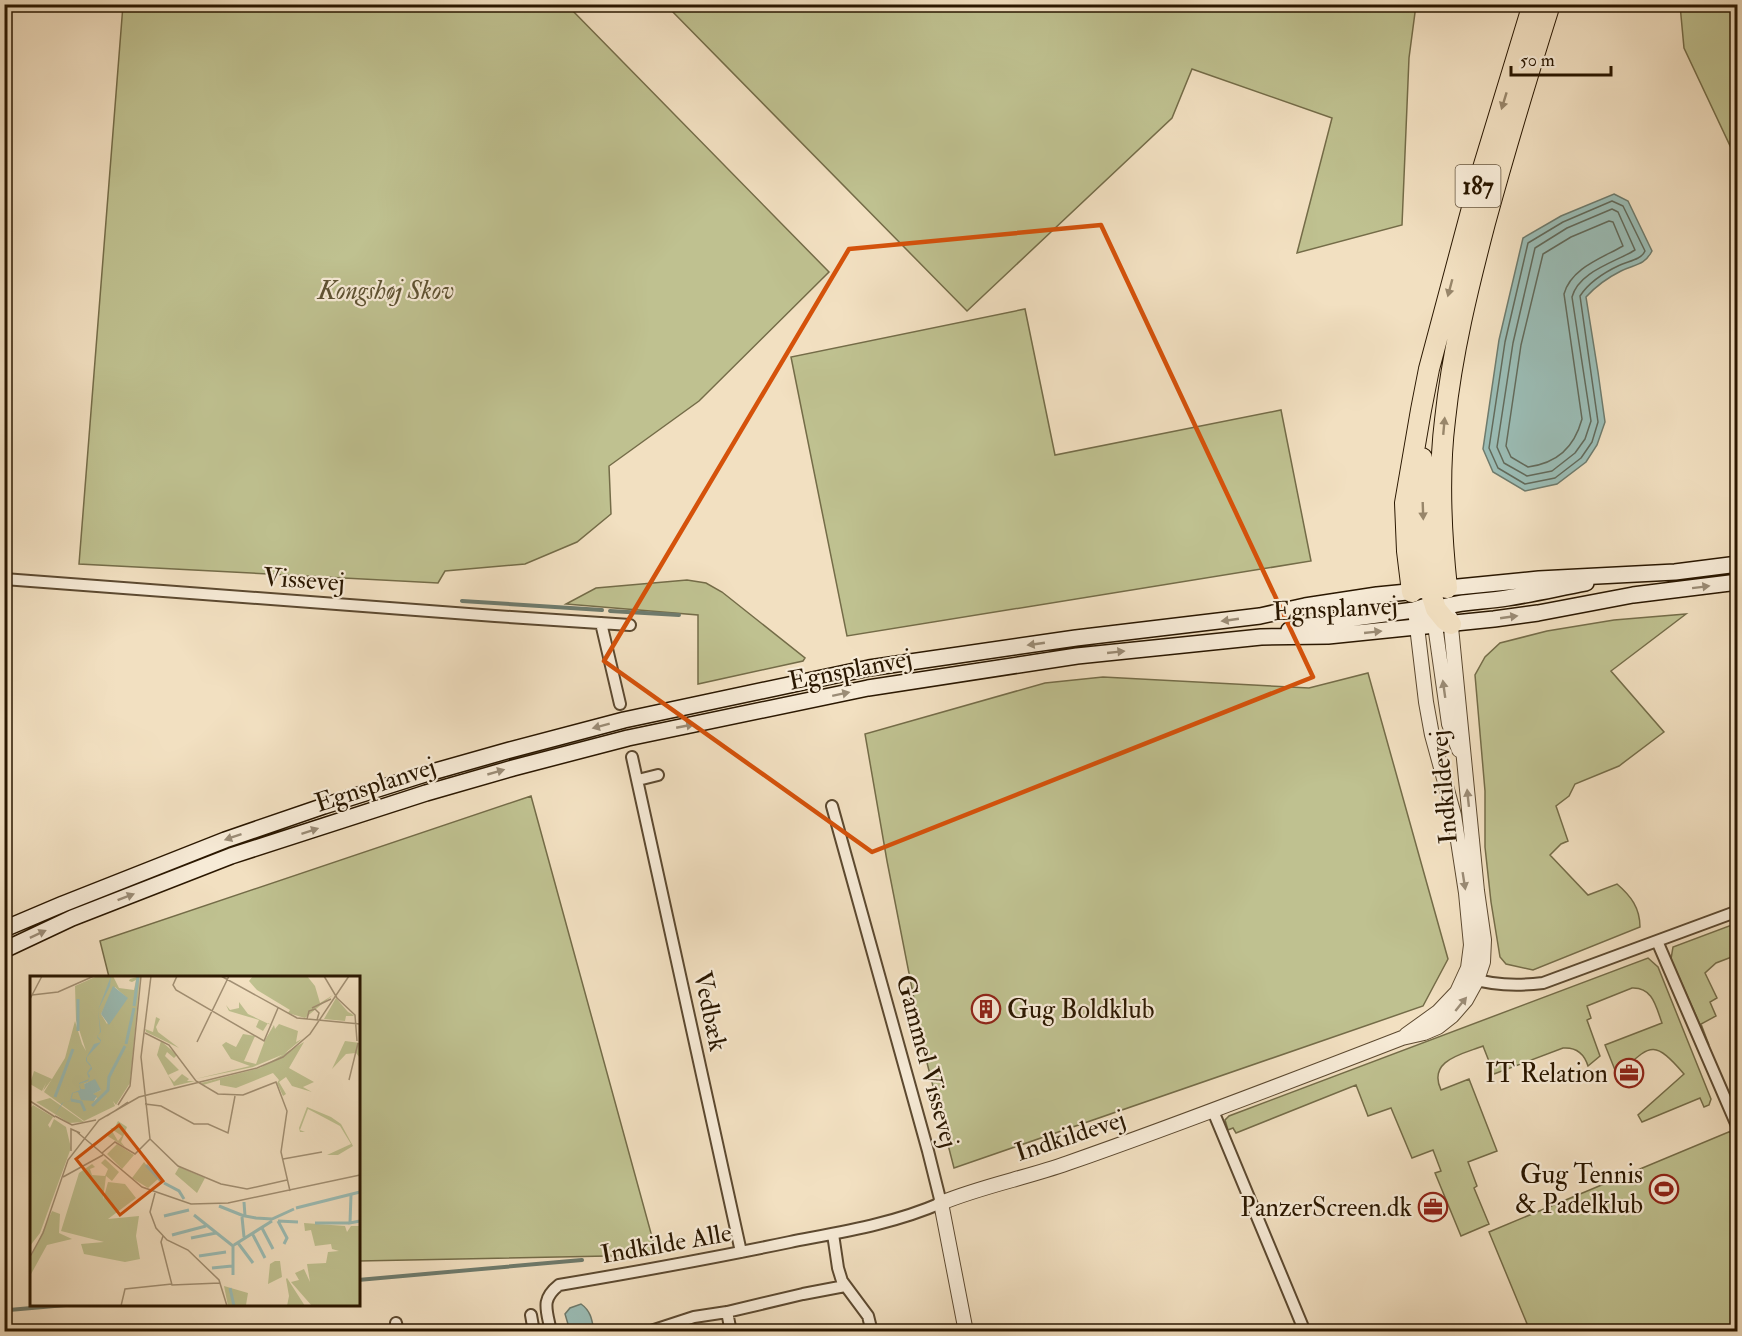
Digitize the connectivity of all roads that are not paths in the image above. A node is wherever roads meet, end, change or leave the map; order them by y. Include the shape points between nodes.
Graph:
1 (1533, 4) edge
2 (1550, 4) edge
3 (1737, 564) edge
4 (4, 579) edge
5 (1737, 582) edge
6 (1433, 606) junction
7 (601, 623) junction
8 (630, 625) dead end
9 (1417, 627) junction
10 (1261, 637) junction
11 (620, 704) dead end
12 (632, 757) dead end
13 (658, 775) dead end
14 (638, 780) junction
15 (832, 806) dead end
16 (1737, 911) edge
17 (5, 929) edge
18 (1657, 941) junction
19 (4, 950) edge
20 (1470, 978) junction
21 (1213, 1111) junction
22 (1737, 1128) edge
23 (941, 1203) junction
24 (833, 1234) junction
25 (741, 1252) junction
26 (845, 1286) junction
27 (727, 1312) junction
28 (531, 1316) dead end
29 (534, 1332) edge
30 (551, 1332) edge
31 (648, 1332) edge
32 (731, 1332) edge
33 (872, 1332) edge
34 (966, 1332) edge
35 (1305, 1332) edge

1 -> 6 highway, 187 via 1480,178 1420,410 1405,503 1407,551
6 -> 2 highway, 187 via 1443,548 1444,420 1454,351 1496,184
3 - 6 main road, Egnsplanvej via 1675,572 1565,576
4 - 7 street, Vissevej
6 -> 5 main road, Egnsplanvej via 1538,613 1633,595
6 - 9 main road, Egnsplanvej
6 - 10 main road via 1325,622
6 -> 17 main road, Egnsplanvej via 1305,606 1260,616 1076,638 869,668 624,720 324,806 225,840
20 -> 6 street, Indkildevej via 1483,962 1484,940 1464,766
7 - 8 street, Vissevej
7 - 11 street
10 -> 9 main road, Egnsplanvej via 1328,636
9 -> 20 street, Indkildevej via 1428,713 1454,815 1466,893
19 -> 10 main road, Egnsplanvej via 72,918 231,856 426,793 628,738 868,688 1077,656
12 - 14 street, Vedbæk
13 - 14 street
14 - 25 street, Vedbæk
15 - 23 street, Gammel Vissevej
16 - 18 street
18 - 20 street via 1543,983 1516,987
18 - 22 street
20 - 21 street, Indkildevej via 1438,1012 1402,1038
21 - 23 street, Indkildevej
21 - 35 street
23 - 24 street, Indkilde Alle via 919,1213
23 - 34 street, Gammel Vissevej
24 - 25 street, Indkilde Alle
24 - 26 street
25 - 30 street, Indkilde Alle via 559,1285 545,1302
26 - 27 street
26 - 33 street via 868,1316
27 - 31 street via 694,1317
27 - 32 street
28 - 29 street

